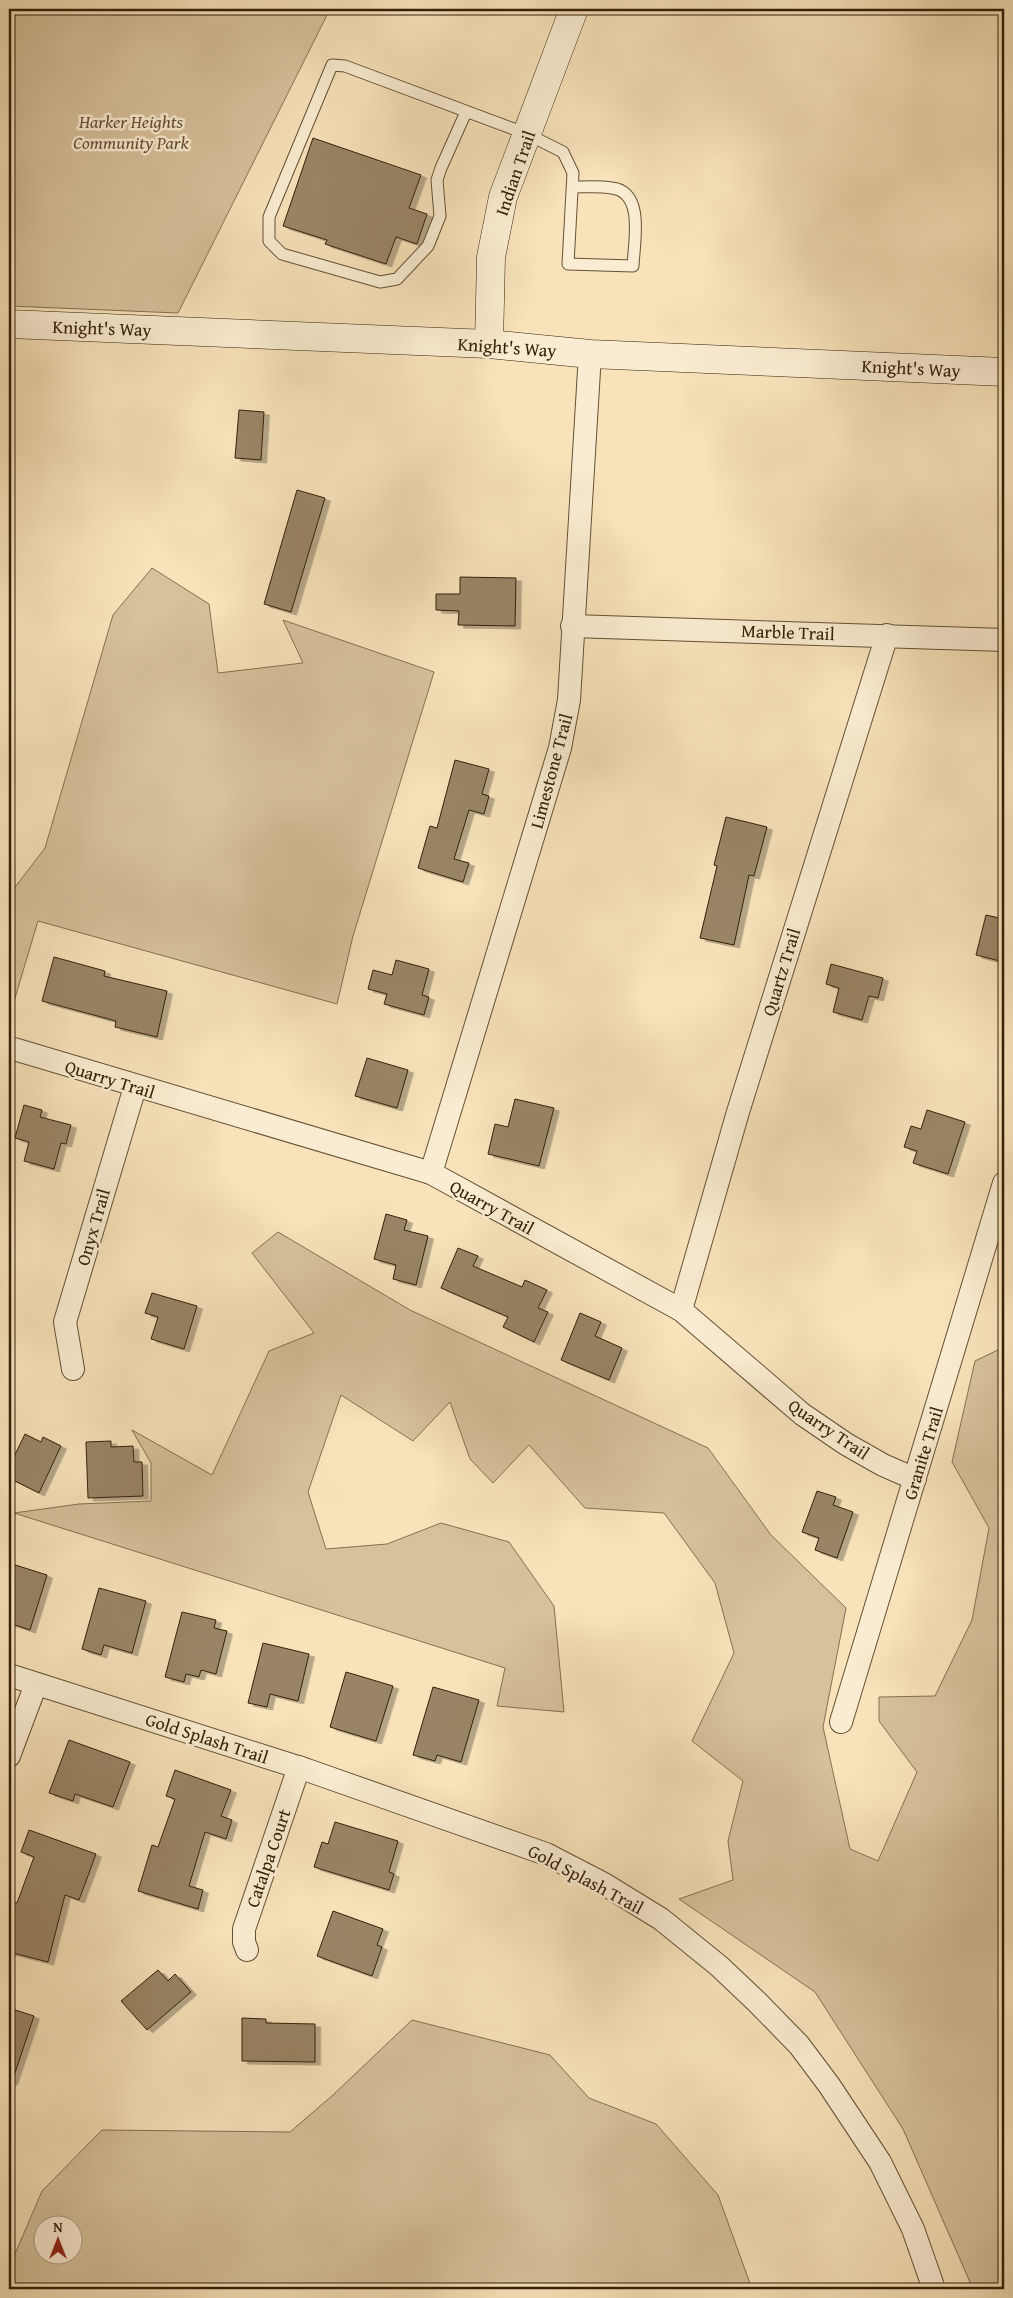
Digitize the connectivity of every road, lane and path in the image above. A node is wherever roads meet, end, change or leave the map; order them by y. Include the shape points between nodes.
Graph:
1 (574, 9) edge
2 (466, 112) junction
3 (527, 134) junction
4 (573, 187) junction
5 (9, 324) edge
6 (488, 344) junction
7 (590, 354) junction
8 (1004, 372) edge
9 (572, 626) junction
10 (887, 635) junction
11 (1004, 640) edge
12 (14, 1049) dead end
13 (135, 1086) junction
14 (431, 1173) junction
15 (1004, 1183) edge
16 (681, 1310) junction
17 (73, 1369) dead end
18 (916, 1478) junction
19 (9, 1675) edge
20 (36, 1684) junction
21 (841, 1722) dead end
22 (9, 1756) edge
23 (298, 1767) junction
24 (247, 1950) dead end
25 (934, 2289) edge

1 - 3 main road, Indian Trail
2 - 2 lane via 345,66 332,65 269,217 269,241 282,254 380,282 397,280 428,246 440,216 437,180 440,168
2 - 3 lane
3 - 4 lane via 563,152 573,173
3 - 6 main road, Indian Trail via 503,197 491,257
4 - 4 lane via 568,264 634,266 634,202 627,193 614,188
5 - 6 main road, Knight's Way
6 - 7 main road, Knight's Way
7 - 8 main road, Knight's Way
7 - 9 street, Limestone Trail
9 - 10 street, Marble Trail
9 - 14 street, Limestone Trail via 569,700 560,748
10 - 11 street, Marble Trail
10 - 16 street, Quartz Trail via 738,1112
12 - 13 street, Quarry Trail
13 - 14 street, Quarry Trail
13 - 17 street, Onyx Trail via 65,1322
14 - 16 street, Quarry Trail
15 - 18 street, Granite Trail
16 - 18 street, Quarry Trail via 802,1414 883,1465
18 - 21 street, Granite Trail
19 - 20 street, Gold Splash Trail
20 - 22 street
20 - 23 street, Gold Splash Trail
23 - 24 street, Catalpa Court via 244,1929
23 - 25 street, Gold Splash Trail via 546,1854 661,1919 719,1966 799,2046 844,2108 884,2170 913,2230

